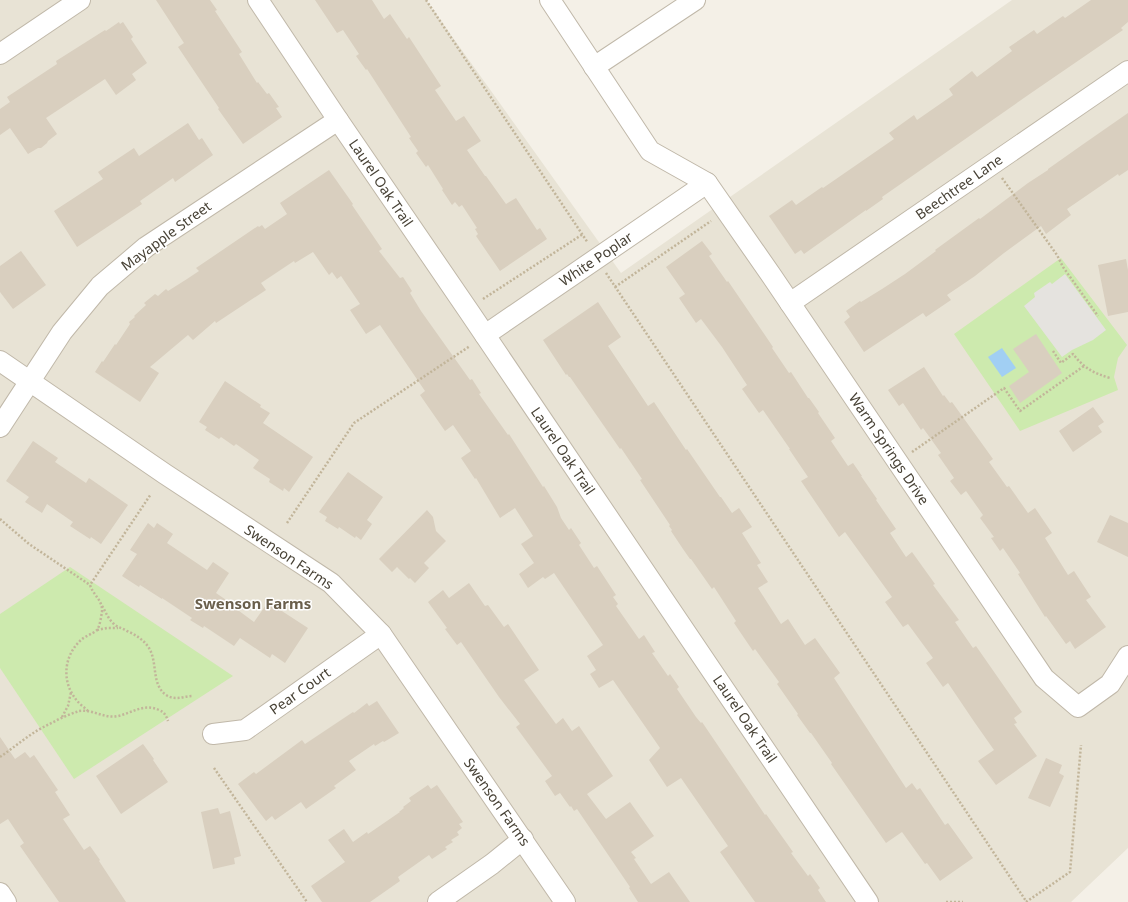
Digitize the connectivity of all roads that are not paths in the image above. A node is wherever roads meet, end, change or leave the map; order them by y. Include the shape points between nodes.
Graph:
1 (80, 0) edge
2 (258, 0) edge
3 (550, 0) edge
4 (695, 0) edge
5 (0, 54) edge
6 (594, 67) junction
7 (1128, 71) edge
8 (338, 120) junction
9 (707, 183) junction
10 (790, 303) junction
11 (478, 340) junction
12 (0, 361) edge
13 (29, 381) junction
14 (0, 427) edge
15 (381, 634) junction
16 (1128, 656) edge
17 (213, 734) dead end
18 (523, 839) junction
19 (0, 893) edge
20 (6, 902) edge
21 (438, 902) edge
22 (565, 902) edge
23 (868, 902) edge

1 - 5 street
2 - 8 street, Laurel Oak Trail
3 - 6 street
4 - 6 street
6 - 9 street via 650,151
7 - 10 street, Beechtree Lane
8 - 11 street, Laurel Oak Trail
8 - 13 street, Mayapple Street via 146,247 100,286 62,332
9 - 10 street, Warm Springs Drive
9 - 11 street, White Poplar
10 - 16 street, Warm Springs Drive via 1044,678 1078,707 1110,684
11 - 23 street, Laurel Oak Trail
12 - 13 street, Swenson Farms
13 - 14 street, Mayapple Street
13 - 15 street, Swenson Farms via 331,583
15 - 17 street, Pear Court via 245,730
15 - 18 street, Swenson Farms
18 - 21 street
18 - 22 street, Swenson Farms
19 - 20 street

